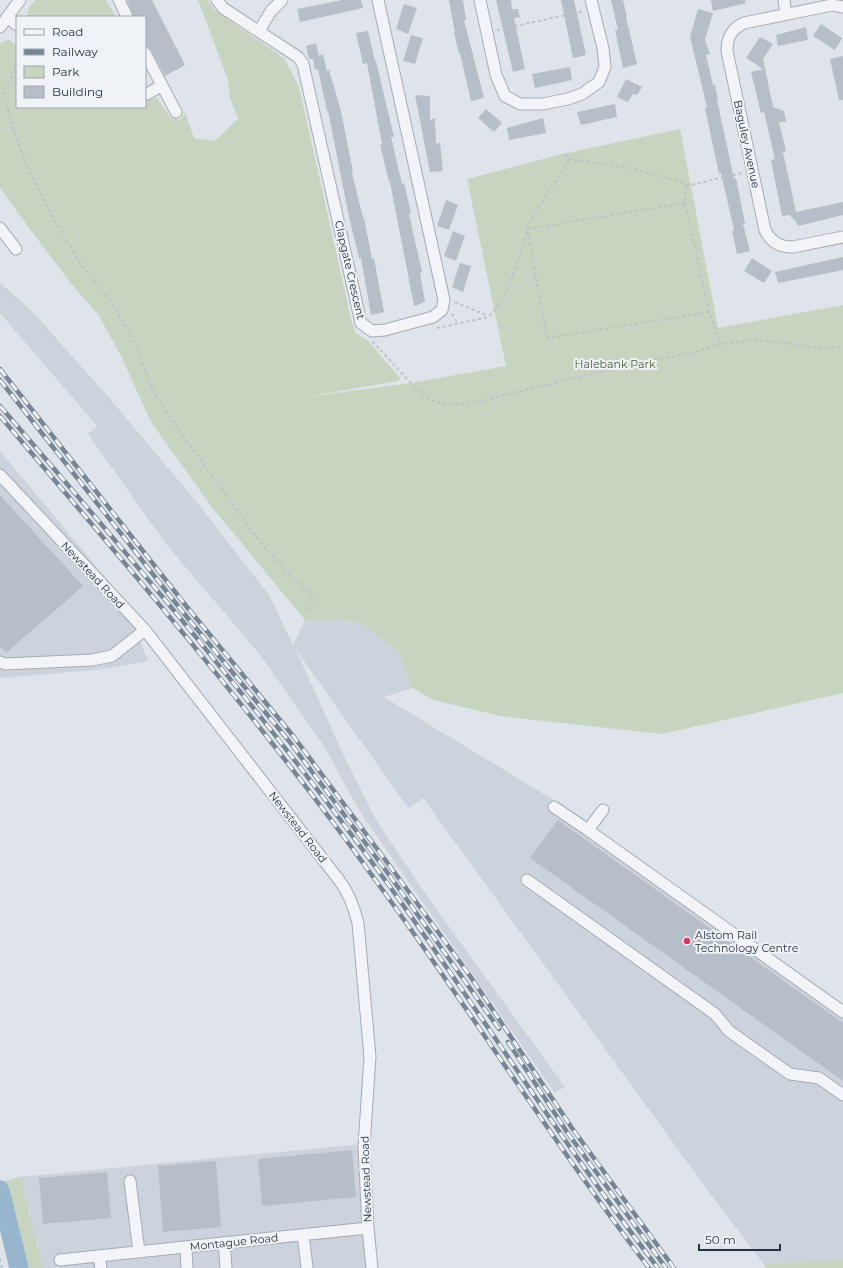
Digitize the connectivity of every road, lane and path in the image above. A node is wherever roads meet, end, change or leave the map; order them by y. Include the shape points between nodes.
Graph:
1 (20, 0) edge
2 (119, 0) edge
3 (217, 0) edge
4 (282, 0) edge
5 (378, 0) edge
6 (480, 0) edge
7 (784, 0) edge
8 (592, 5) edge
9 (843, 6) edge
10 (786, 14) junction
11 (127, 16) edge
12 (7, 17) junction
13 (16, 24) edge
14 (0, 27) edge
15 (259, 31) junction
16 (488, 32) junction
17 (146, 55) edge
18 (16, 67) edge
19 (161, 86) junction
20 (147, 94) dead end
21 (176, 112) dead end
22 (564, 155) dead end
23 (570, 159) junction
24 (753, 171) junction
25 (686, 186) junction
26 (685, 203) junction
27 (0, 228) edge
28 (527, 229) junction
29 (843, 237) edge
30 (16, 249) dead end
31 (444, 300) junction
32 (449, 311) dead end
33 (709, 312) junction
34 (458, 323) dead end
35 (372, 332) junction
36 (721, 344) junction
37 (843, 347) edge
38 (0, 475) edge
39 (309, 611) dead end
40 (145, 630) junction
41 (0, 662) edge
42 (554, 807) dead end
43 (603, 810) dead end
44 (588, 830) junction
45 (527, 880) dead end
46 (843, 1012) edge
47 (843, 1095) edge
48 (130, 1181) dead end
49 (368, 1228) junction
50 (302, 1235) junction
51 (224, 1243) junction
52 (186, 1247) junction
53 (138, 1252) junction
54 (99, 1256) junction
55 (0, 1259) edge
56 (60, 1260) dead end
57 (307, 1267) edge
58 (2, 1268) edge
59 (101, 1268) edge
60 (187, 1268) edge
61 (226, 1268) edge
62 (372, 1268) edge

1 - 12 street
2 - 11 street
3 - 15 street, Clapgate Crescent via 223,8
4 - 15 street via 271,11
5 - 31 street
6 - 16 street
7 - 10 street
8 - 16 path
8 - 16 street via 605,67 599,82 582,94 568,99 543,104 520,104 505,96 496,75
9 - 10 street, Baguley Avenue via 832,5
10 - 24 street, Baguley Avenue via 738,26 728,39 727,51
12 - 13 street
12 - 14 street
15 - 35 street, Clapgate Crescent via 298,57 303,64 361,323
17 - 19 street
18 - 39 path via 4,92 12,126 30,173 54,220 80,263 112,303 134,341 154,394 260,542 315,598
19 - 20 street
19 - 21 street
22 - 23 path
23 - 25 path via 635,169 682,182
23 - 28 path
24 - 25 path
24 - 29 street, Baguley Avenue via 765,230 776,244 793,247
25 - 26 path
26 - 28 path
26 - 33 path
27 - 30 street
28 - 31 path via 508,289 489,317 449,299
28 - 33 path via 546,338
31 - 35 street, Clapgate Crescent via 442,310 433,317
32 - 34 path
33 - 36 path
35 - 36 path via 374,343 421,394 433,401 453,405 478,402
36 - 37 path via 754,340 816,348
38 - 40 street, Newstead Road
40 - 41 street via 112,656 92,660 5,664
40 - 49 street, Newstead Road via 339,880 353,906 358,923 370,1057 364,1146
42 - 44 street
43 - 44 street
44 - 46 street
45 - 47 street via 715,1014 729,1031 790,1074 819,1078
48 - 53 street
49 - 50 street, Montague Road
49 - 62 street, Newstead Road
50 - 51 street, Montague Road
50 - 57 street
51 - 52 street, Montague Road
51 - 61 street
52 - 53 street, Montague Road
52 - 60 street
53 - 54 street, Montague Road
54 - 56 street, Montague Road
54 - 59 street
55 - 58 path

